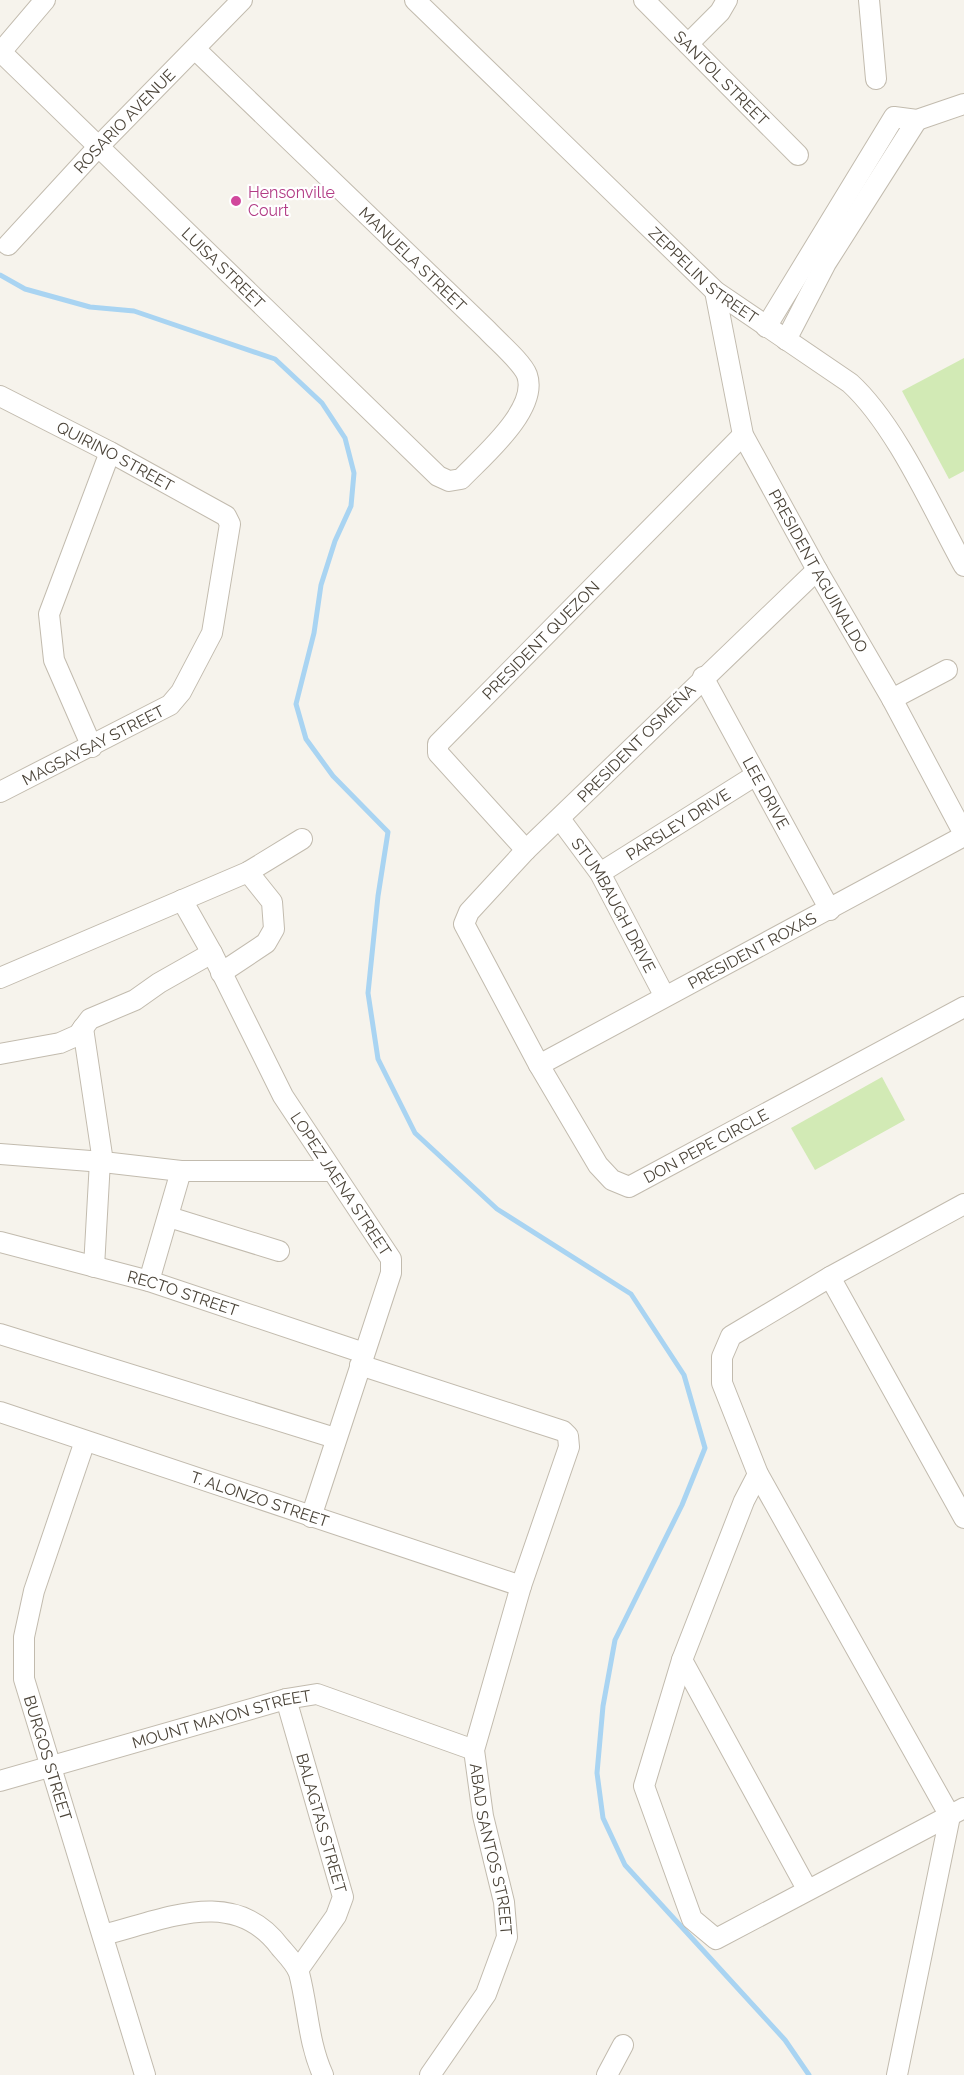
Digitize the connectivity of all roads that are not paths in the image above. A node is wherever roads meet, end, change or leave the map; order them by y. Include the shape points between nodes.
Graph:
1 (45, 0) edge
2 (242, 0) edge
3 (415, 0) edge
4 (644, 0) edge
5 (727, 0) edge
6 (869, 0) edge
7 (688, 44) junction
8 (195, 49) junction
9 (1, 52) edge
10 (876, 79) dead end
11 (964, 104) edge
12 (917, 120) junction
13 (99, 146) junction
14 (798, 155) dead end
15 (8, 245) dead end
16 (715, 291) junction
17 (766, 327) junction
18 (786, 340) junction
19 (0, 396) edge
20 (742, 435) junction
21 (110, 452) junction
22 (449, 481) joint
23 (229, 520) joint
24 (964, 566) edge
25 (817, 570) junction
26 (947, 670) dead end
27 (703, 677) junction
28 (892, 699) junction
29 (93, 747) junction
30 (756, 775) junction
31 (0, 792) edge
32 (560, 819) junction
33 (964, 835) edge
34 (302, 838) dead end
35 (526, 850) junction
36 (248, 872) junction
37 (600, 873) junction
38 (182, 900) junction
39 (830, 910) junction
40 (465, 924) joint
41 (212, 953) junction
42 (221, 973) junction
43 (0, 978) edge
44 (664, 995) junction
45 (964, 1007) edge
46 (83, 1028) junction
47 (0, 1054) edge
48 (538, 1065) junction
49 (0, 1154) edge
50 (101, 1162) junction
51 (181, 1171) junction
52 (332, 1171) junction
53 (964, 1204) edge
54 (169, 1217) junction
55 (0, 1242) edge
56 (279, 1251) dead end
57 (94, 1267) junction
58 (830, 1277) junction
59 (149, 1281) junction
60 (0, 1334) edge
61 (362, 1359) junction
62 (0, 1412) edge
63 (568, 1436) joint
64 (335, 1438) junction
65 (85, 1441) junction
66 (758, 1474) junction
67 (311, 1517) junction
68 (964, 1518) edge
69 (521, 1586) junction
70 (682, 1660) junction
71 (286, 1699) junction
72 (474, 1750) junction
73 (50, 1767) junction
74 (0, 1781) edge
75 (957, 1812) edge
76 (807, 1889) junction
77 (103, 1935) junction
78 (298, 1970) junction
79 (623, 2044) dead end
80 (609, 2074) edge
81 (145, 2075) edge
82 (323, 2075) edge
83 (430, 2075) edge
84 (897, 2075) edge

1 - 9 street
2 - 8 street, ROSARIO AVENUE
3 - 16 street, ZEPPELIN STREET
4 - 7 street, SANTOL STREET
5 - 7 street
6 - 10 street
7 - 14 street, SANTOL STREET
8 - 13 street, ROSARIO AVENUE
8 - 22 street, MANUELA STREET via 526,372 530,388 520,414 461,479
9 - 13 street, LUISA STREET
11 - 12 street
12 - 17 street via 894,117
12 - 18 street via 826,263
13 - 15 street, ROSARIO AVENUE
13 - 22 street, LUISA STREET via 438,476
16 - 17 street, ZEPPELIN STREET
16 - 20 street, PRESIDENT AGUINALDO
17 - 18 street, ZEPPELIN STREET
18 - 24 street, ZEPPELIN STREET via 869,401
19 - 21 street, QUIRINO STREET
20 - 25 street, PRESIDENT AGUINALDO
20 - 35 street, PRESIDENT QUEZON via 438,744 438,753
21 - 23 street, QUIRINO STREET
21 - 29 street via 50,614 54,660
23 - 29 street, MAGSAYSAY STREET via 212,633 181,692 170,705
25 - 27 street, PRESIDENT OSMEÑA
25 - 28 street, PRESIDENT AGUINALDO
26 - 28 street
27 - 30 street, LEE DRIVE
27 - 32 street, PRESIDENT OSMEÑA
28 - 33 street, PRESIDENT AGUINALDO
29 - 31 street, MAGSAYSAY STREET
30 - 37 street, PARSLEY DRIVE
30 - 39 street, LEE DRIVE
32 - 35 street, PRESIDENT OSMEÑA
32 - 37 street, STUMBAUGH DRIVE
33 - 39 street, PRESIDENT ROXAS
34 - 36 street
35 - 40 street, PRESIDENT OSMEÑA via 469,912
36 - 38 street
36 - 42 street via 272,902 274,929 266,943
37 - 44 street, STUMBAUGH DRIVE
38 - 41 street, LOPEZ JAENA STREET
38 - 43 street
39 - 44 street, PRESIDENT ROXAS
40 - 48 street, DON PEPE CIRCLE
41 - 42 street, LOPEZ JAENA STREET
41 - 46 street via 135,1000 90,1019
42 - 52 street, LOPEZ JAENA STREET via 283,1096
44 - 48 street, PRESIDENT ROXAS
45 - 48 street, DON PEPE CIRCLE via 629,1187 612,1180 598,1165
46 - 47 street via 78,1035 60,1043
46 - 50 street
49 - 50 street
50 - 51 street
50 - 57 street
51 - 52 street
51 - 54 street
52 - 61 street, LOPEZ JAENA STREET via 391,1260 391,1273
53 - 58 street
54 - 56 street
54 - 59 street
55 - 57 street, RECTO STREET
57 - 59 street, RECTO STREET
58 - 66 street via 731,1336 722,1357 722,1383
58 - 68 street
59 - 61 street, RECTO STREET
60 - 64 street
61 - 63 street, RECTO STREET
61 - 64 street, LOPEZ JAENA STREET
62 - 65 street, T. ALONZO STREET
63 - 69 street, ABAD SANTOS STREET via 569,1447
64 - 67 street, LOPEZ JAENA STREET
65 - 67 street, T. ALONZO STREET
65 - 73 street, BURGOS STREET via 34,1591 24,1637 24,1679
66 - 70 street
66 - 75 street
67 - 69 street, T. ALONZO STREET
69 - 72 street, ABAD SANTOS STREET
70 - 76 street
70 - 76 street via 645,1786 692,1919 716,1939
71 - 72 street, MOUNT MAYON STREET via 318,1694
71 - 73 street, MOUNT MAYON STREET
71 - 78 street, BALAGTAS STREET via 343,1897 336,1916
72 - 83 street, ABAD SANTOS STREET via 483,1815 504,1902 507,1937 486,1994
73 - 74 street, MOUNT MAYON STREET
73 - 77 street, BURGOS STREET
75 - 76 street
75 - 84 street
77 - 78 street via 206,1909 230,1912 273,1937
77 - 81 street, BURGOS STREET
78 - 82 street via 313,2054
79 - 80 street

